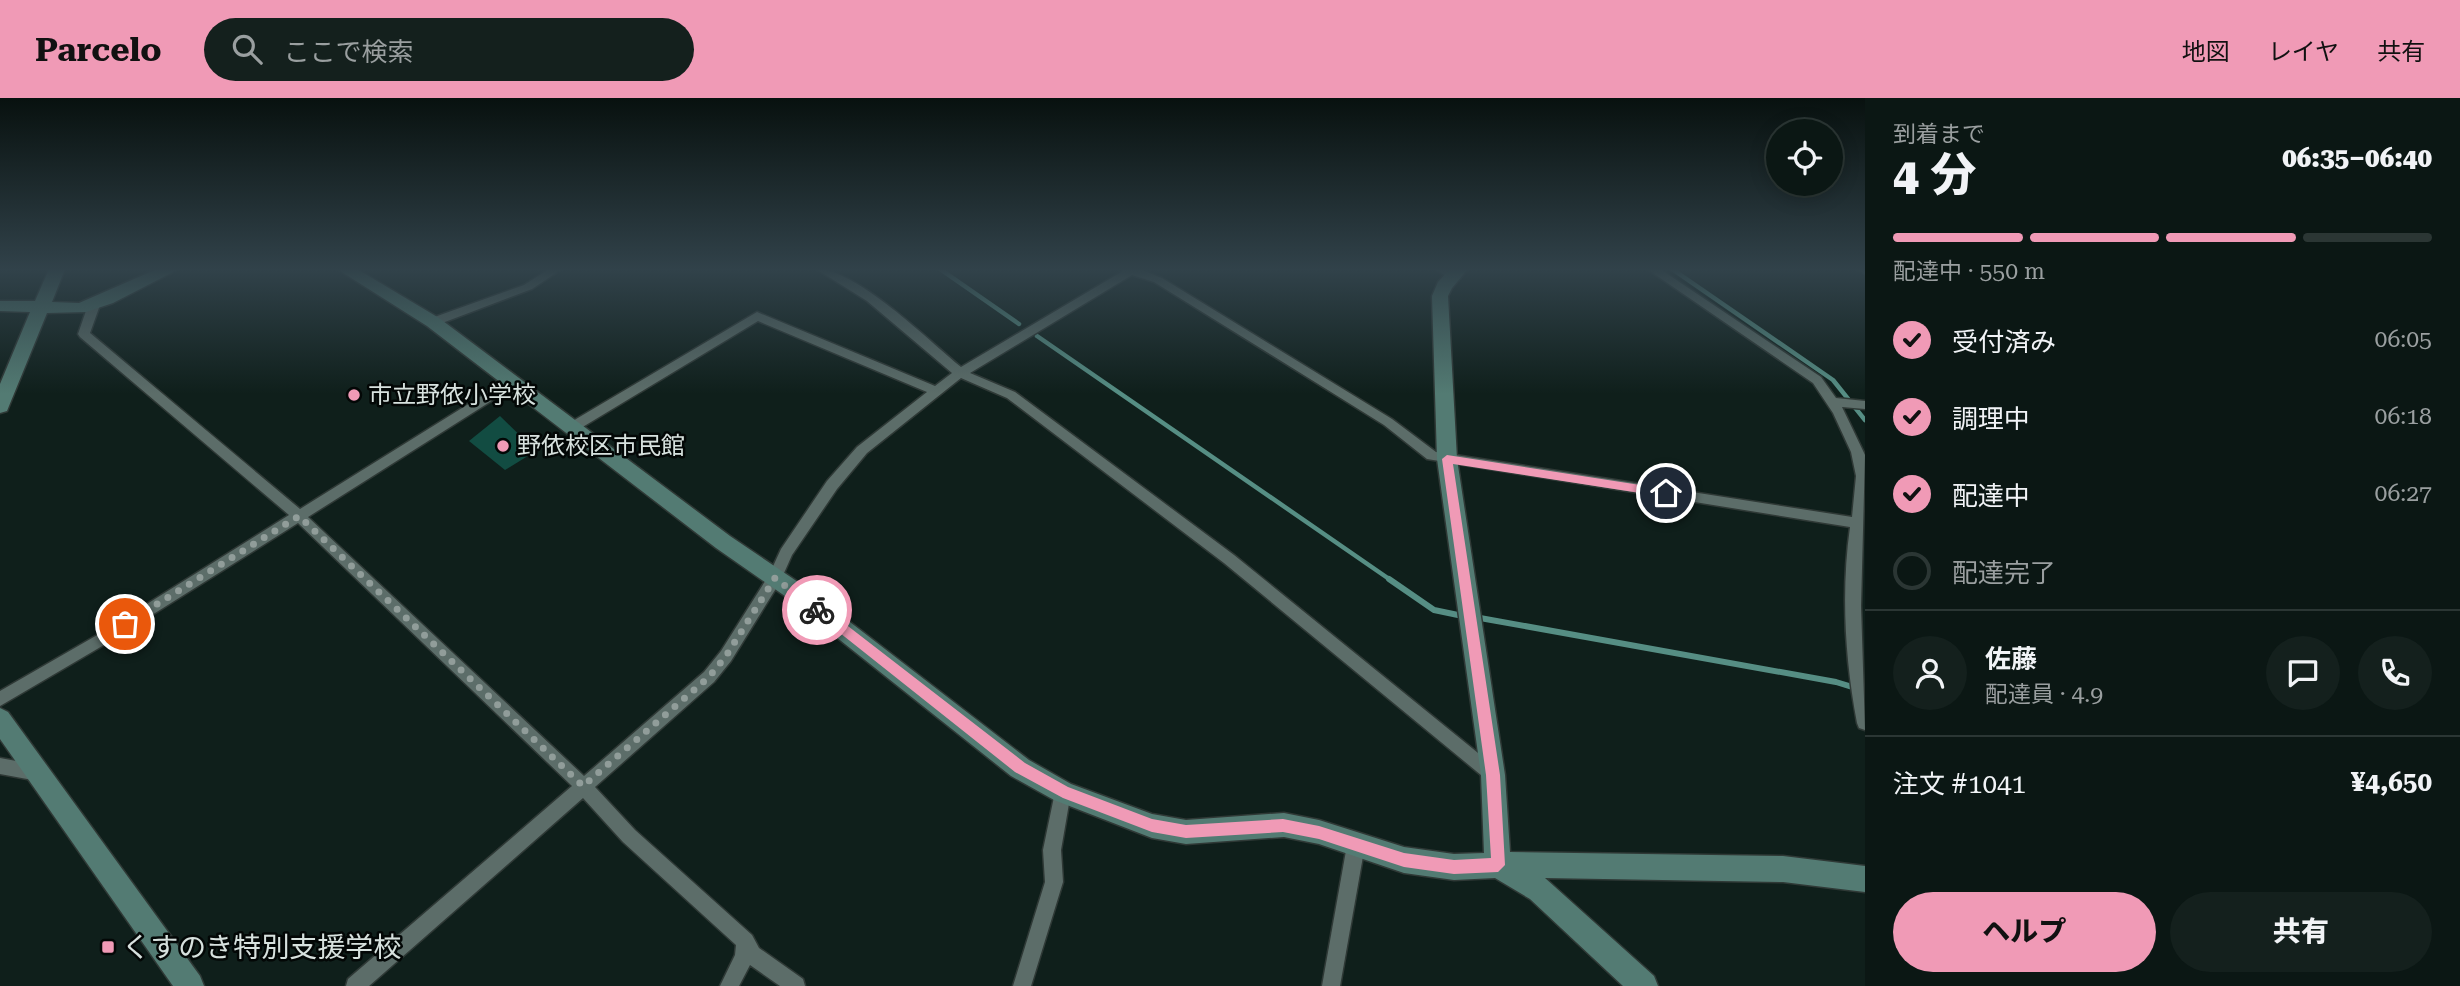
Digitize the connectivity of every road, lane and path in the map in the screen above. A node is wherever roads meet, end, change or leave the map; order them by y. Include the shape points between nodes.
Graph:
1 (40, 310) edge
2 (92, 310) edge
3 (414, 310) edge
4 (464, 310) edge
5 (886, 310) edge
6 (1064, 310) edge
7 (1207, 310) edge
8 (1439, 310) edge
9 (1714, 310) edge
10 (433, 322) junction
11 (960, 373) junction
12 (511, 383) junction
13 (935, 391) junction
14 (1838, 402) junction
15 (1865, 405) edge
16 (0, 406) edge
17 (570, 428) junction
18 (1447, 459) junction
19 (299, 516) junction
20 (1857, 523) junction
21 (775, 578) junction
22 (0, 699) edge
23 (0, 719) edge
24 (1865, 723) edge
25 (0, 766) edge
26 (38, 773) junction
27 (1493, 775) junction
28 (583, 786) junction
29 (1063, 792) junction
30 (1356, 845) junction
31 (1498, 865) junction
32 (1865, 878) edge
33 (746, 941) junction
34 (190, 986) edge
35 (355, 986) edge
36 (729, 986) edge
37 (796, 986) edge
38 (1022, 986) edge
39 (1331, 986) edge
40 (1644, 986) edge

1 - 16 street
2 - 19 street via 84,334
3 - 10 street
4 - 10 street
5 - 11 street
6 - 11 street
7 - 18 street via 1388,422 1432,456
8 - 18 street
9 - 14 street via 1817,380
10 - 12 street
11 - 13 street
11 - 27 street via 1011,395 1070,438 1229,559
12 - 17 street
12 - 19 street
13 - 17 street via 757,316
13 - 21 street via 862,450 832,485 786,552
14 - 15 street
14 - 20 street via 1863,475
17 - 21 street
18 - 20 street
18 - 27 street
19 - 22 street
19 - 28 street
20 - 24 street via 1852,610
21 - 28 street via 709,677
21 - 29 street via 1020,768
23 - 26 street
25 - 26 street
26 - 34 street
27 - 31 street
28 - 33 street via 629,836
28 - 35 street
29 - 30 street via 1163,828 1186,832 1283,825
29 - 38 street via 1052,850 1054,882
30 - 31 street via 1404,860 1454,867
30 - 39 street
31 - 32 street via 1783,869
31 - 40 street via 1539,890
33 - 36 street via 744,957
33 - 37 street via 752,954

